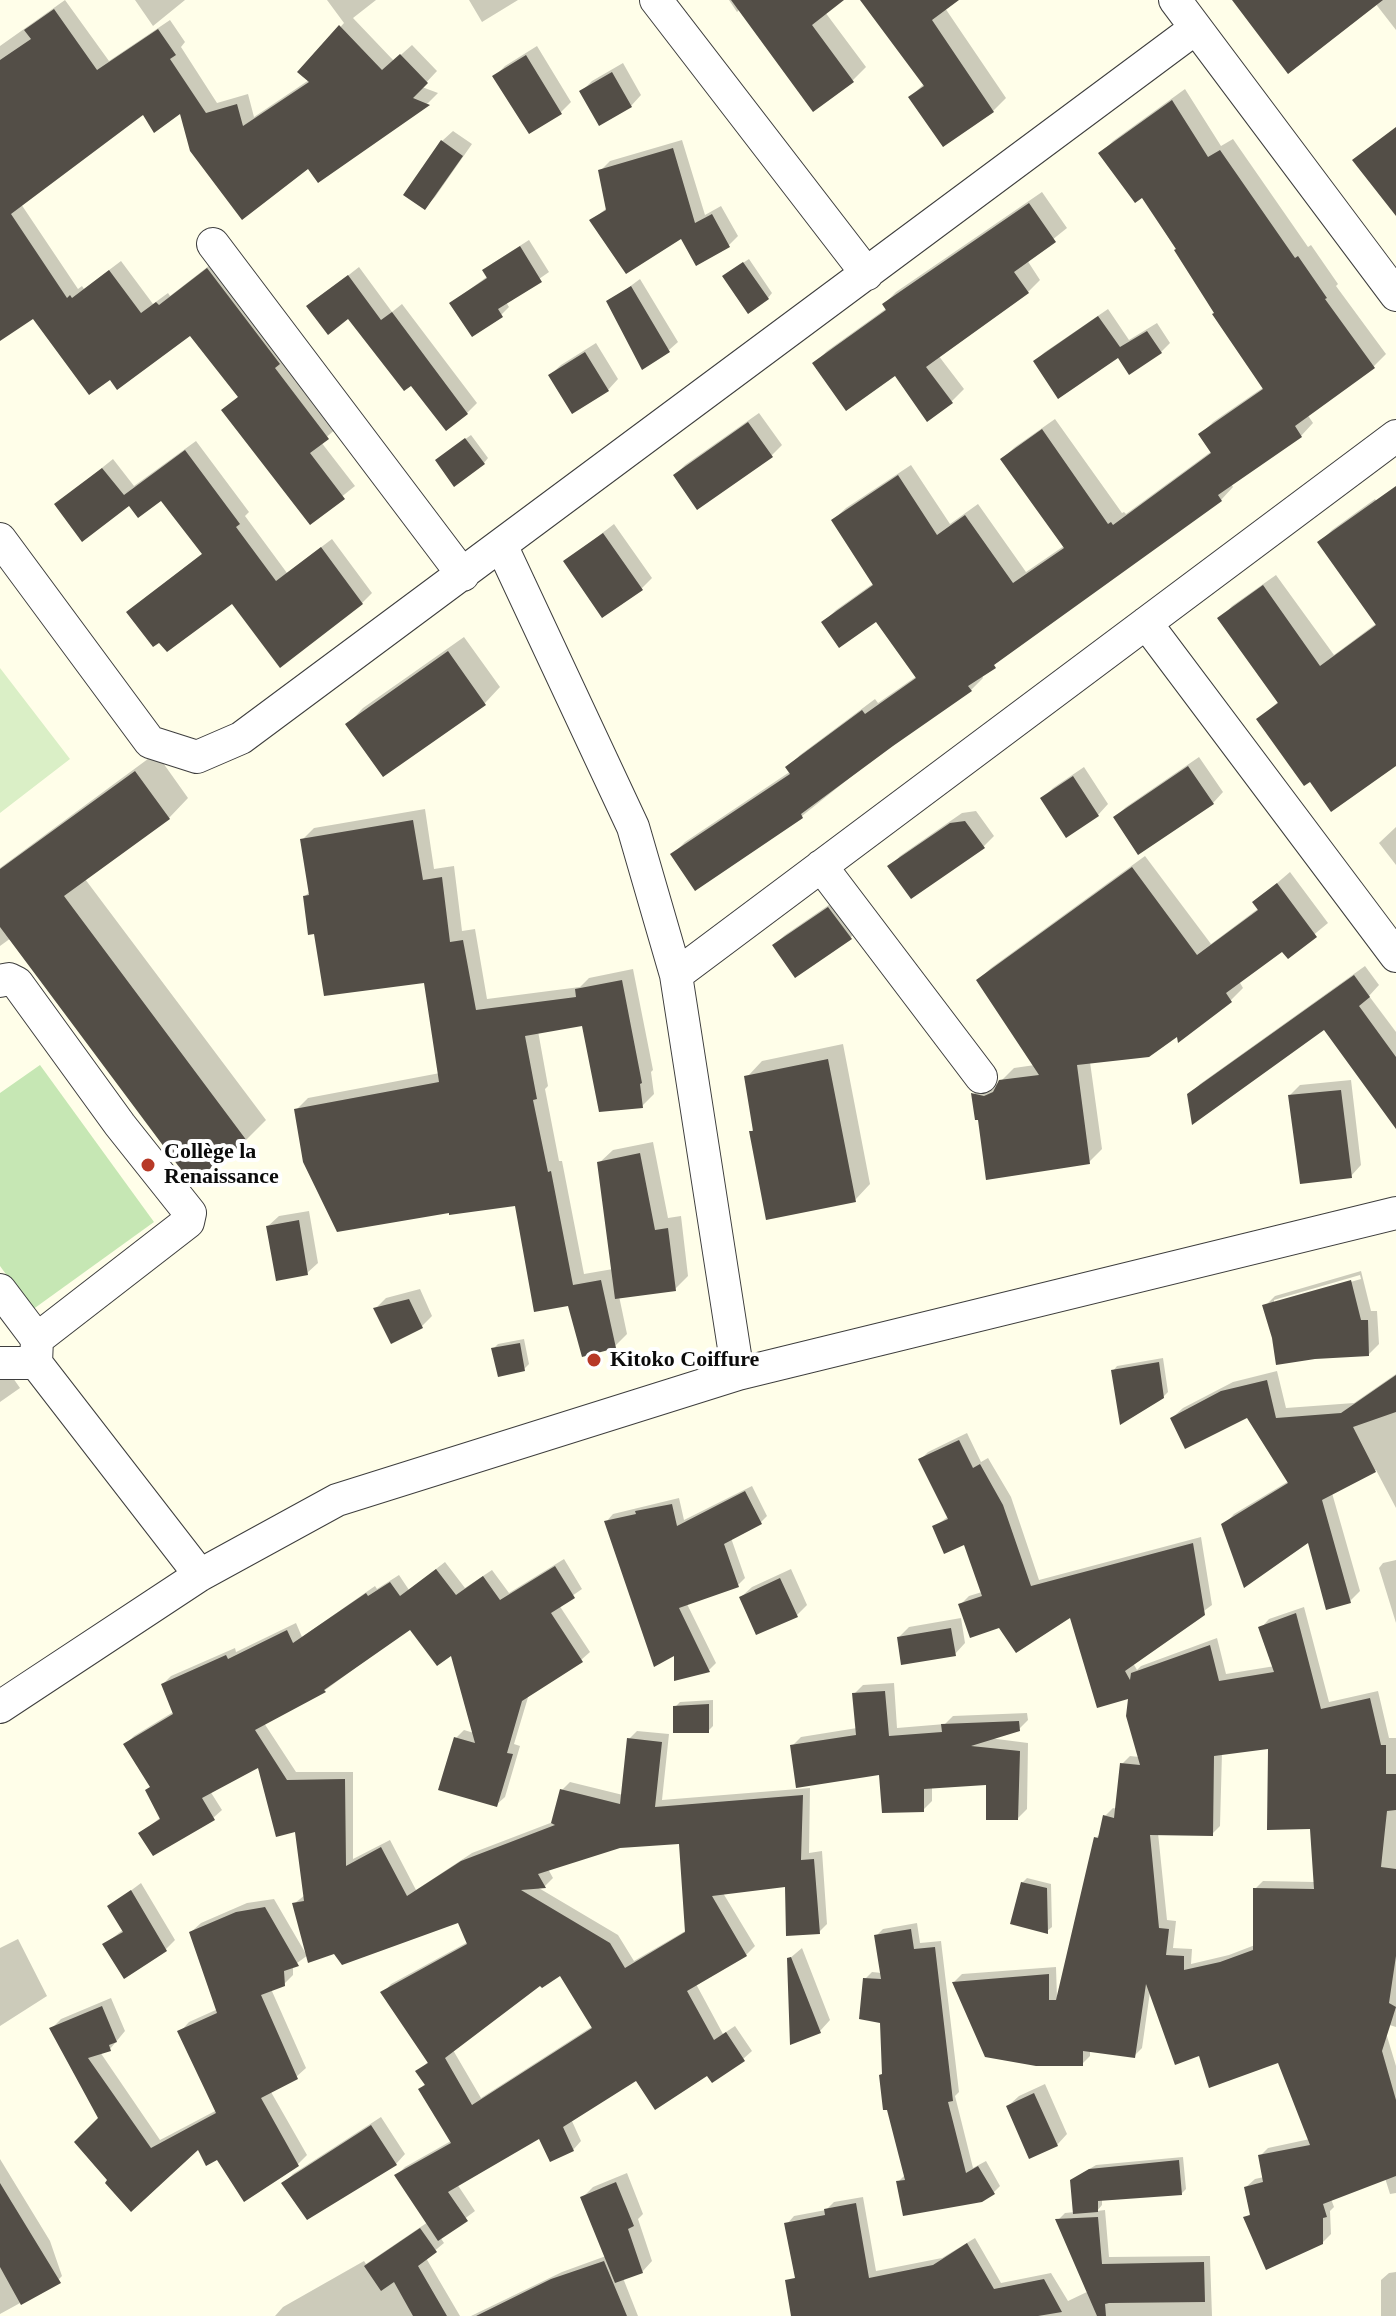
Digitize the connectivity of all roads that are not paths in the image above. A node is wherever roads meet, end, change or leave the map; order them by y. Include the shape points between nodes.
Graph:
1 (656, 0) edge
2 (1175, 0) edge
3 (1196, 28) junction
4 (213, 244) dead end
5 (867, 274) junction
6 (1396, 295) edge
7 (1396, 436) edge
8 (0, 539) edge
9 (502, 547) junction
10 (463, 575) junction
11 (1146, 623) junction
12 (821, 866) junction
13 (1396, 956) edge
14 (676, 975) junction
15 (0, 981) edge
16 (981, 1077) dead end
17 (1396, 1213) edge
18 (0, 1290) edge
19 (36, 1351) junction
20 (0, 1363) edge
21 (738, 1374) junction
22 (200, 1575) junction
23 (0, 1707) edge

1 - 5 street
2 - 3 street
3 - 5 street
3 - 6 street
4 - 10 street
5 - 9 street
7 - 11 street
8 - 10 street via 150,742 197,757 241,738
9 - 10 street
9 - 14 street via 633,827
11 - 12 street
11 - 13 street
12 - 14 street
12 - 16 street
14 - 21 street
15 - 19 street via 17,983 190,1213 188,1222
17 - 21 street
18 - 19 street
19 - 20 street
19 - 22 street
21 - 22 street via 337,1500
22 - 23 street

